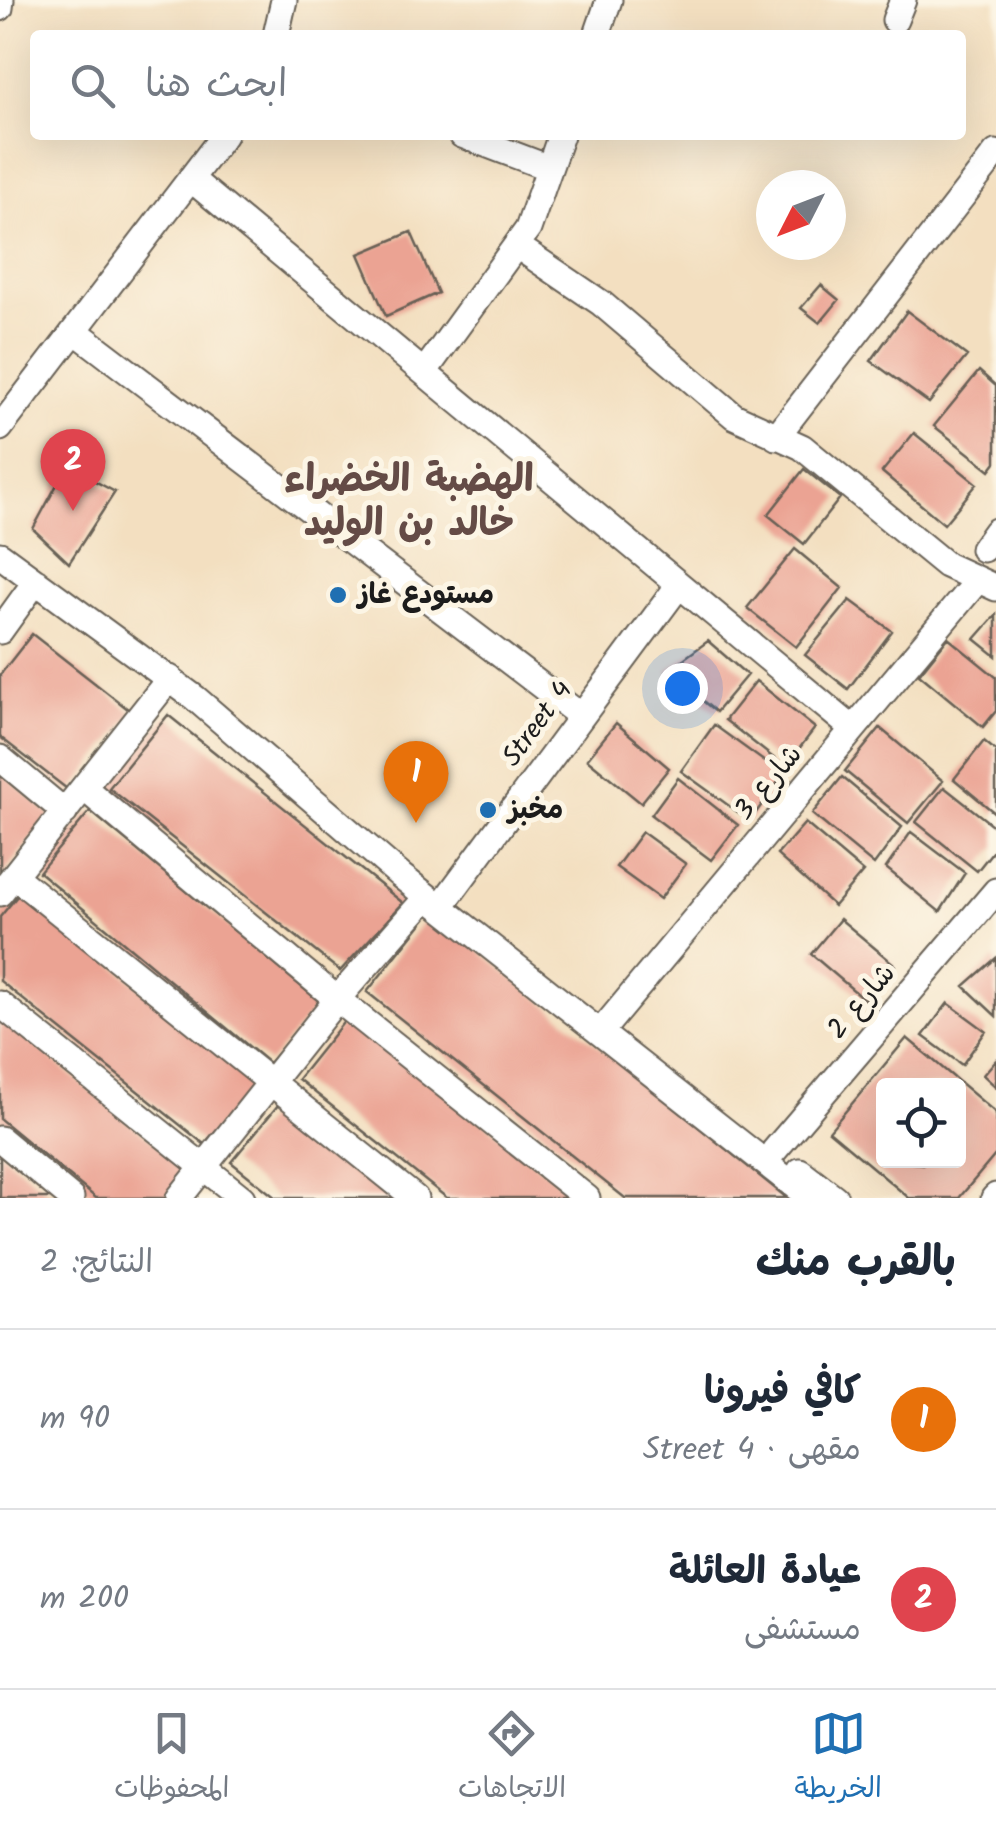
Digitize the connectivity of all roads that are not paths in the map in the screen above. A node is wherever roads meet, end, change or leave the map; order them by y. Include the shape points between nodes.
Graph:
1 (1, 0) edge
2 (284, 0) edge
3 (609, 0) edge
4 (0, 8) edge
5 (277, 30) edge
6 (599, 30) edge
7 (220, 140) edge
8 (475, 140) edge
9 (559, 140) edge
10 (996, 152) edge
11 (550, 168) junction
12 (190, 179) junction
13 (517, 246) junction
14 (76, 330) junction
15 (425, 371) junction
16 (0, 428) edge
17 (776, 438) junction
18 (0, 555) edge
19 (36, 581) junction
20 (679, 585) junction
21 (986, 585) edge
22 (0, 631) edge
23 (170, 678) junction
24 (581, 716) junction
25 (852, 730) junction
26 (0, 758) edge
27 (84, 788) junction
28 (65, 812) junction
29 (7, 885) edge
30 (996, 891) edge
31 (437, 898) junction
32 (336, 999) junction
33 (0, 1004) edge
34 (608, 1023) junction
35 (270, 1083) junction
36 (0, 1140) edge
37 (774, 1151) junction
38 (203, 1167) junction
39 (71, 1198) edge
40 (179, 1198) edge
41 (242, 1198) edge
42 (415, 1198) edge
43 (587, 1198) edge
44 (810, 1198) edge
45 (834, 1198) edge

1 - 4 street
2 - 5 street
3 - 6 street
7 - 12 street
8 - 11 street
9 - 11 street
10 - 17 street
11 - 13 street
12 - 14 street
12 - 15 street
13 - 15 street
13 - 17 street via 601,303 734,416
14 - 16 street
14 - 24 street
15 - 20 street
17 - 21 street via 808,451 946,565
18 - 19 street
19 - 22 street
19 - 23 street
20 - 24 street, Street 4
20 - 25 street
21 - 25 street, شارع 3
23 - 27 street
23 - 31 street
24 - 31 street, Street 4
25 - 34 street, شارع 3
26 - 28 street
27 - 28 street
27 - 32 street
28 - 29 street
29 - 35 street
30 - 37 street, شارع 2
31 - 32 street, Street 4
31 - 34 street
31 - 44 street
32 - 35 street, Street 4
32 - 43 street
33 - 38 street
34 - 37 street
35 - 38 street, Street 4
35 - 42 street
36 - 39 street
37 - 45 street
38 - 40 street, Street 4
38 - 41 street

